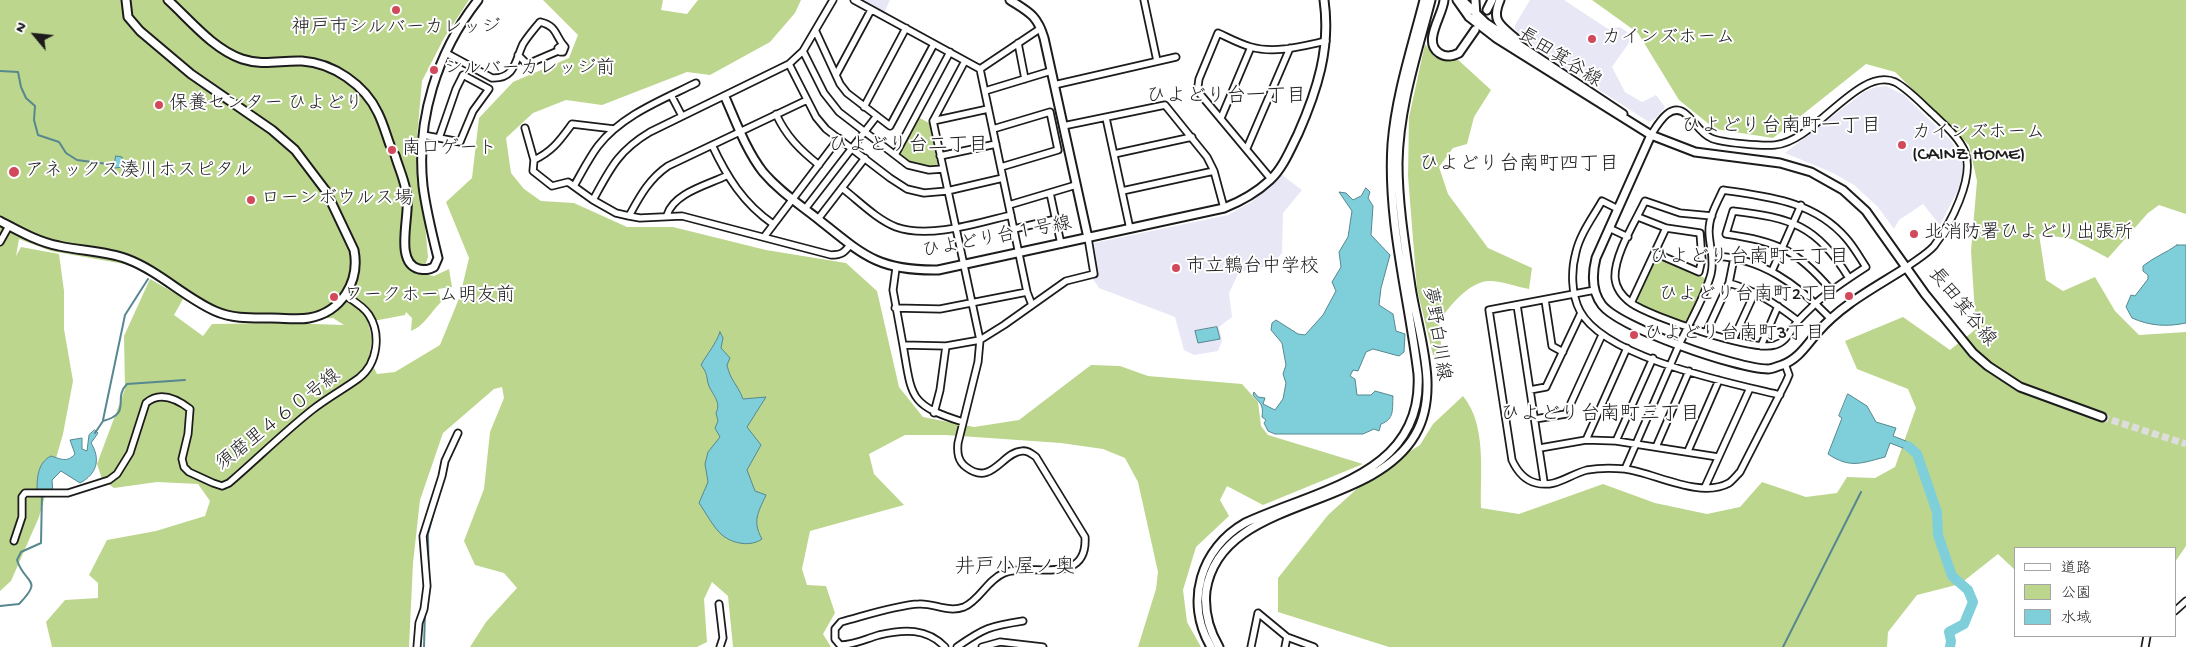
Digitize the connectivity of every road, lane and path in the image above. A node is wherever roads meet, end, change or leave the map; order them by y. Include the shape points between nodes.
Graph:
1 (126, 0) edge
2 (168, 0) edge
3 (478, 0) edge
4 (833, 0) edge
5 (854, 0) edge
6 (1010, 0) edge
7 (1144, 0) edge
8 (1324, 0) edge
9 (1424, 0) edge
10 (1430, 0) edge
11 (1444, 0) edge
12 (1475, 0) edge
13 (1492, 0) edge
14 (1500, 0) edge
15 (1459, 1) edge
16 (871, 10) junction
17 (1487, 10) dead end
18 (1476, 14) junction
19 (906, 28) junction
20 (1041, 28) junction
21 (1475, 30) dead end
22 (816, 32) junction
23 (1496, 38) junction
24 (1326, 41) junction
25 (1018, 43) junction
26 (934, 44) junction
27 (1252, 47) junction
28 (1290, 48) junction
29 (804, 51) junction
30 (950, 52) junction
31 (446, 53) junction
32 (518, 56) junction
33 (1176, 57) dead end
34 (1538, 58) junction
35 (965, 61) junction
36 (1157, 61) junction
37 (789, 64) junction
38 (980, 68) junction
39 (1051, 71) junction
40 (836, 75) junction
41 (1025, 79) junction
42 (696, 83) dead end
43 (1054, 85) junction
44 (985, 91) junction
45 (671, 96) junction
46 (725, 97) junction
47 (807, 100) junction
48 (864, 107) junction
49 (988, 109) junction
50 (776, 114) junction
51 (682, 116) junction
52 (876, 117) junction
53 (1106, 118) junction
54 (1221, 118) junction
55 (933, 121) junction
56 (1063, 126) junction
57 (525, 128) dead end
58 (614, 129) junction
59 (993, 129) junction
60 (741, 132) junction
61 (864, 132) junction
62 (423, 135) junction
63 (1651, 136) junction
64 (1192, 137) junction
65 (439, 138) junction
66 (839, 138) junction
67 (996, 144) junction
68 (390, 145) dead end
69 (712, 145) junction
70 (852, 148) junction
71 (1247, 148) junction
72 (1114, 154) junction
73 (394, 155) dead end
74 (895, 155) junction
75 (940, 156) junction
76 (865, 158) junction
77 (534, 160) junction
78 (819, 165) junction
79 (1001, 167) junction
80 (942, 169) junction
81 (1214, 172) junction
82 (726, 176) junction
83 (1003, 178) junction
84 (1271, 179) junction
85 (1076, 185) junction
86 (574, 186) junction
87 (842, 188) junction
88 (947, 191) junction
89 (1122, 191) junction
90 (1050, 193) junction
91 (593, 200) junction
92 (792, 200) junction
93 (1009, 205) junction
94 (1801, 205) junction
95 (1224, 208) junction
96 (805, 209) junction
97 (1618, 209) junction
98 (667, 215) junction
99 (629, 216) junction
100 (1011, 216) junction
101 (1712, 216) junction
102 (1638, 217) junction
103 (818, 219) junction
104 (1056, 219) junction
105 (0, 221) edge
106 (1794, 223) junction
107 (773, 224) junction
108 (9, 226) junction
109 (954, 227) junction
110 (1609, 228) junction
111 (1666, 228) junction
112 (1014, 229) junction
113 (1130, 229) junction
114 (764, 236) junction
115 (1628, 237) junction
116 (1088, 238) junction
117 (0, 242) edge
118 (1061, 244) junction
119 (850, 245) junction
120 (1783, 248) junction
121 (1020, 253) junction
122 (1654, 253) junction
123 (1713, 256) junction
124 (1734, 258) junction
125 (963, 266) junction
126 (1907, 267) junction
127 (896, 268) junction
128 (1772, 270) junction
129 (1849, 278) junction
130 (1729, 283) junction
131 (1595, 290) junction
132 (1831, 290) junction
133 (1027, 292) junction
134 (1755, 292) junction
135 (1573, 294) junction
136 (346, 296) junction
137 (1545, 300) junction
138 (972, 303) junction
139 (1631, 303) junction
140 (1816, 303) junction
141 (1032, 304) junction
142 (1517, 305) junction
143 (1778, 306) junction
144 (896, 308) junction
145 (1581, 313) junction
146 (1830, 318) junction
147 (1798, 321) junction
148 (1688, 326) junction
149 (1706, 333) junction
150 (1602, 335) junction
151 (980, 340) junction
152 (1733, 340) junction
153 (903, 345) junction
154 (1679, 345) junction
155 (946, 346) junction
156 (1761, 346) junction
157 (1627, 348) junction
158 (1563, 352) junction
159 (1653, 358) junction
160 (1785, 364) junction
161 (1671, 365) junction
162 (1689, 371) junction
163 (1719, 380) junction
164 (1750, 388) junction
165 (1530, 390) junction
166 (1780, 395) junction
167 (934, 412) junction
168 (2102, 417) tunnel mouth
169 (1535, 419) junction
170 (963, 422) junction
171 (458, 434) dead end
172 (1586, 440) junction
173 (1616, 441) junction
174 (1636, 444) junction
175 (1656, 447) junction
176 (1540, 448) junction
177 (1688, 451) junction
178 (1718, 457) junction
179 (1625, 470) junction
180 (1544, 482) junction
181 (1705, 487) junction
182 (14, 541) dead end
183 (2186, 601) edge
184 (720, 604) dead end
185 (2176, 610) edge
186 (1023, 621) dead end
187 (1288, 636) junction
188 (417, 647) edge
189 (720, 647) edge
190 (945, 647) edge
191 (957, 647) edge
192 (982, 647) edge
193 (1044, 647) edge
194 (1211, 647) edge
195 (1218, 647) edge
196 (1251, 647) edge
197 (1286, 647) edge
198 (1314, 647) edge

1 - 136 street via 128,17 140,31 211,90 284,139 319,178 354,250 354,274
2 - 68 street via 216,43 240,58 264,64 314,63 349,80 377,112
3 - 31 street
4 - 22 street
5 - 16 street
6 - 20 street via 1030,11
7 - 36 street
8 - 24 street, ひよどり台１号線
9 - 194 street, 夢野白川線 via 1398,100 1392,155 1399,250 1418,374 1415,416 1399,443 1374,465 1347,480 1246,523 1218,545 1203,571 1198,596 1200,621
10 - 195 street, 夢野白川線 via 1404,105 1398,165 1405,248 1426,372 1424,414 1407,446 1379,470 1336,493 1255,526 1226,547 1212,569 1206,597 1208,620
11 - 21 street via 1432,39 1438,53 1448,56 1459,53
12 - 18 street
13 - 17 street
14 - 34 street via 1496,11 1499,23
15 - 18 street, 長田箕谷線
15 - 23 street, 長田箕谷線 via 1469,17
16 - 19 street
16 - 40 street
18 - 23 street
18 - 34 street, 長田箕谷線
19 - 26 street
19 - 48 street
20 - 25 street
20 - 39 street
22 - 29 street
22 - 40 street
23 - 63 street, 長田箕谷線
24 - 28 street
24 - 84 street, ひよどり台１号線 via 1320,77 1306,117 1288,157
25 - 38 street
25 - 41 street
26 - 30 street
26 - 52 street via 890,126
27 - 28 street via 1268,50
27 - 54 street
27 - 54 street via 1218,33 1198,86 1200,94
28 - 71 street
29 - 37 street
29 - 61 street via 830,102
30 - 35 street
30 - 74 street
31 - 32 street via 492,78 505,77
31 - 62 street via 429,101
32 - 32 street via 529,34 540,22 559,35 565,50 530,63
33 - 36 street
34 - 63 street, 長田箕谷線 via 1603,99
35 - 38 street
35 - 55 street
36 - 43 street
37 - 46 street
37 - 47 street
38 - 44 street
39 - 41 street
39 - 43 street
40 - 48 street via 847,93
41 - 44 street
42 - 45 street
43 - 56 street
44 - 49 street
45 - 51 street
45 - 58 street
46 - 51 street
46 - 60 street, ひよどり台１号線
47 - 50 street
47 - 66 street via 826,129
48 - 52 street
49 - 55 street
49 - 59 street
50 - 60 street
50 - 78 street via 791,140
51 - 91 street via 632,143 614,162
52 - 61 street
53 - 56 street
53 - 64 street via 1165,105
53 - 72 street
54 - 71 street
55 - 75 street
56 - 85 street
57 - 77 street
58 - 77 street via 572,124 552,150
58 - 86 street via 599,145
59 - 67 street
59 - 79 street via 1050,112 1058,150
60 - 69 street
60 - 92 street, ひよどり台１号線 via 764,172
61 - 70 street
61 - 74 street
62 - 65 street
62 - 73 street via 423,186 438,258 434,267 428,270 416,268 406,258 408,198
63 - 97 street
63 - 126 street, 長田箕谷線 via 1695,152 1780,163 1825,179 1866,210
63 - 126 street via 1663,116 1679,111 1687,115 1701,133 1720,142 1776,145 1804,133 1866,84 1895,82 1957,139 1965,152 1967,165 1966,185 1944,230 1933,247
64 - 72 street
64 - 81 street
65 - 65 street via 460,142 473,111 489,89 463,75
66 - 70 street
66 - 78 street
67 - 75 street
67 - 79 street
69 - 82 street
69 - 99 street via 657,173
70 - 76 street
70 - 96 street
71 - 84 street
72 - 89 street
74 - 80 street via 918,168
75 - 80 street
76 - 87 street
76 - 88 street via 907,189
77 - 86 street via 533,171 547,183 552,186 568,182
78 - 92 street
79 - 83 street
80 - 88 street
81 - 89 street
81 - 95 street
82 - 98 street via 677,199
82 - 107 street via 759,214
83 - 88 street
83 - 93 street
84 - 95 street, ひよどり台１号線 via 1250,197
85 - 90 street
85 - 116 street
86 - 91 street
87 - 103 street
87 - 109 street via 895,226 930,231
88 - 109 street
89 - 113 street
90 - 93 street
90 - 104 street
91 - 99 street via 616,213
92 - 96 street, ひよどり台１号線
92 - 107 street
93 - 100 street
94 - 101 street via 1779,198 1723,190
94 - 106 street
94 - 129 street via 1836,228 1866,267
95 - 113 street, ひよどり台１号線
96 - 103 street, ひよどり台１号線
97 - 110 street
97 - 135 street via 1602,201 1580,239 1573,268
98 - 99 street
98 - 114 street
100 - 109 street
100 - 112 street
101 - 102 street via 1680,213 1645,201
101 - 123 street via 1709,229
102 - 111 street
102 - 115 street
103 - 119 street, ひよどり台１号線
104 - 112 street
104 - 118 street
105 - 108 street
106 - 120 street
106 - 120 street via 1772,216 1733,211 1726,234 1762,240
106 - 129 street via 1814,235 1833,253
107 - 114 street
108 - 117 street
108 - 136 street via 58,246 140,264 201,304 232,316 309,318 331,309
109 - 125 street
110 - 115 street
110 - 131 street via 1596,258
111 - 122 street
111 - 122 street via 1700,233 1702,258 1699,272
112 - 121 street
113 - 116 street, ひよどり台１号線
114 - 119 street via 831,255 845,252
115 - 139 street via 1616,263 1615,279 1620,293
116 - 118 street, ひよどり台１号線
116 - 141 street via 1094,274 1066,280
118 - 121 street, ひよどり台１号線
119 - 127 street, ひよどり台１号線 via 872,260
120 - 128 street
120 - 132 street via 1815,271
121 - 125 street, ひよどり台１号線
121 - 133 street
122 - 139 street
123 - 124 street
123 - 148 street via 1711,275
124 - 128 street
124 - 130 street
125 - 127 street, ひよどり台１号線 via 912,271
125 - 138 street
126 - 146 street
126 - 168 street, 長田箕谷線 via 1973,353 1988,366 2020,387
127 - 144 street via 893,290
128 - 140 street
129 - 132 street
130 - 134 street
130 - 149 street
131 - 135 street
131 - 154 street via 1601,304 1614,317
132 - 140 street
133 - 138 street
133 - 141 street
134 - 143 street
134 - 152 street
135 - 137 street
135 - 145 street
136 - 182 street, 須磨里４６０号線 via 368,313 374,327 375,353 370,366 359,378 311,410 229,483 222,486 213,483 184,467 182,459 190,409 181,402 160,396 152,398 146,403 130,453 117,474 109,480 68,492 25,493
137 - 142 street
137 - 158 street via 1552,346
138 - 144 street via 940,310
138 - 151 street
139 - 148 street
140 - 146 street
140 - 147 street
141 - 151 street
142 - 165 street
142 - 180 street via 1489,310 1490,320 1512,460 1528,480 1538,484
143 - 147 street
143 - 156 street
144 - 153 street
145 - 150 street
145 - 158 street
146 - 160 street via 1796,358
147 - 156 street via 1779,344
148 - 149 street
148 - 154 street
149 - 152 street
150 - 157 street
150 - 169 street via 1566,414
151 - 155 street
151 - 170 street via 978,362
152 - 156 street
153 - 155 street
153 - 167 street via 914,395
154 - 160 street via 1752,367 1769,369
154 - 161 street
155 - 167 street
157 - 159 street
157 - 172 street
158 - 165 street via 1546,388
159 - 161 street
159 - 173 street
160 - 166 street via 1789,375
161 - 162 street
161 - 174 street
162 - 163 street
162 - 175 street
163 - 164 street
163 - 177 street
164 - 166 street
164 - 178 street
165 - 169 street
166 - 181 street via 1740,472 1730,482
167 - 170 street
169 - 176 street
170 - 190 street via 957,455 962,464 971,471 982,473 994,470 1014,454 1030,452 1078,523 1086,549 1072,567 1005,572 963,607 952,609 920,603 841,622 835,629 835,639 840,645 913,630 926,632
171 - 188 street via 444,461 423,536 427,586
172 - 173 street
172 - 176 street
173 - 174 street
174 - 175 street
174 - 179 street
175 - 177 street
176 - 180 street
177 - 178 street
178 - 181 street
179 - 180 street via 1588,470 1553,484
179 - 181 street via 1677,484
183 - 185 street
184 - 189 street via 723,638
186 - 191 street via 994,625
187 - 196 street via 1258,612
187 - 197 street
187 - 198 street
192 - 193 street via 1000,642

